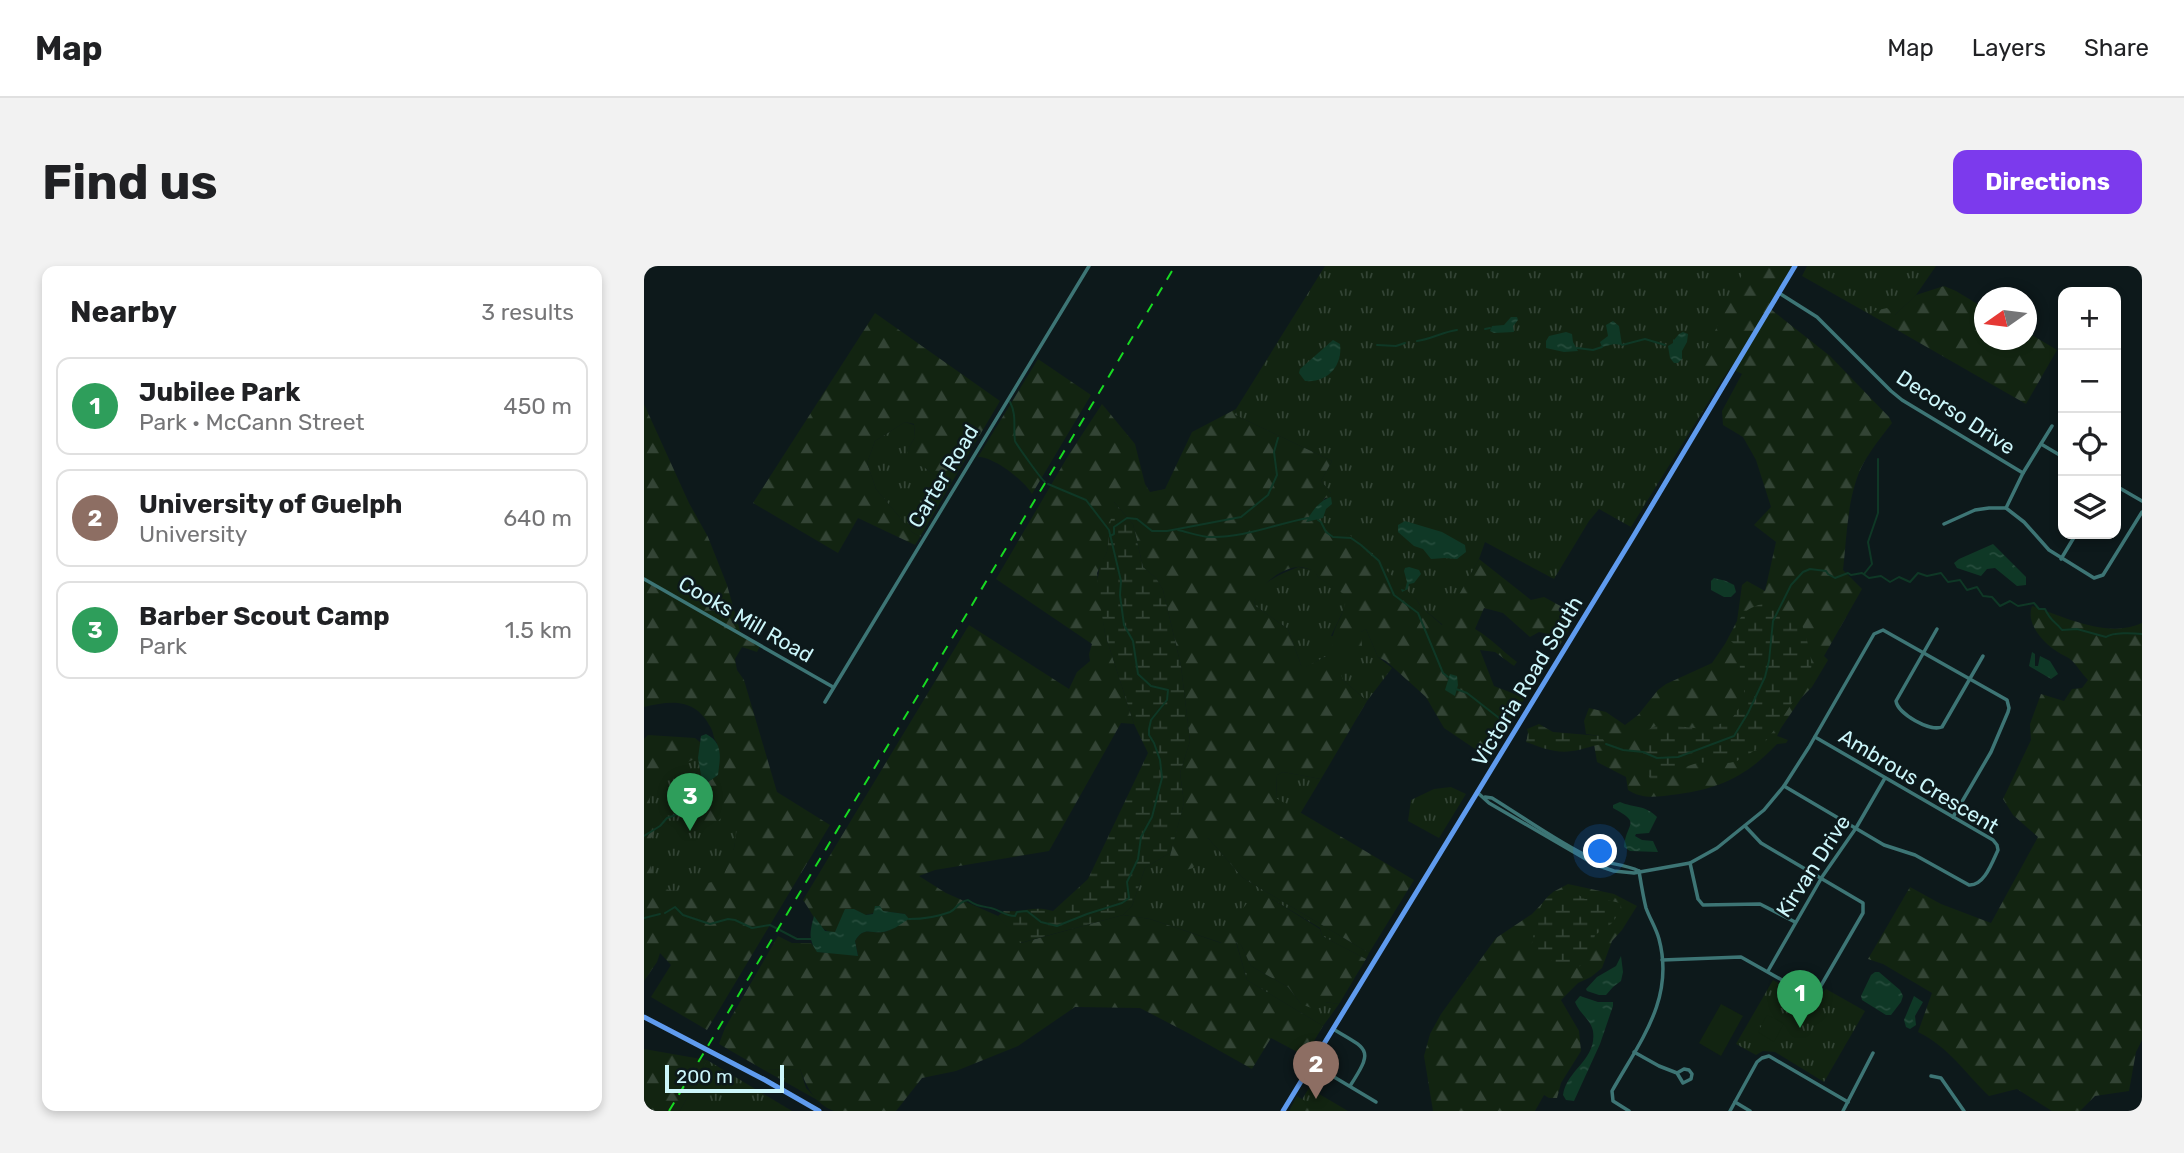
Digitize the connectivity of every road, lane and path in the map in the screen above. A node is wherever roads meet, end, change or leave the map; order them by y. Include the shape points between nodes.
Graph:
1 (1089, 266) edge
2 (1795, 266) edge
3 (1779, 293) junction
4 (2052, 426) dead end
5 (2041, 444) junction
6 (2058, 454) edge
7 (2024, 473) junction
8 (2121, 489) edge
9 (2142, 501) edge
10 (2006, 508) junction
11 (2142, 512) edge
12 (1944, 524) dead end
13 (2073, 539) edge
14 (2061, 559) junction
15 (644, 579) edge
16 (1937, 629) dead end
17 (1923, 652) junction
18 (1983, 656) dead end
19 (1970, 679) junction
20 (833, 687) junction
21 (825, 702) dead end
22 (1815, 737) junction
23 (1885, 778) junction
24 (1784, 786) junction
25 (1477, 792) junction
26 (1953, 817) junction
27 (1745, 826) junction
28 (1856, 828) junction
29 (1690, 863) junction
30 (1639, 871) junction
31 (1822, 877) junction
32 (1795, 922) junction
33 (1662, 960) junction
34 (1768, 971) junction
35 (644, 1017) edge
36 (1333, 1029) junction
37 (1634, 1052) junction
38 (1873, 1053) dead end
39 (1324, 1070) dead end
40 (1677, 1073) junction
41 (1931, 1076) dead end
42 (1350, 1086) junction
43 (1376, 1102) dead end
44 (1735, 1102) junction
45 (1848, 1102) junction
46 (819, 1111) edge
47 (1283, 1111) edge
48 (1629, 1111) edge
49 (1730, 1111) edge
50 (1750, 1111) edge
51 (1843, 1111) edge
52 (1964, 1111) edge

1 - 20 street, Carter Road
2 - 3 main road, Victoria Road South
3 - 7 street, Decorso Drive via 1817,317 1902,400
3 - 25 main road, Victoria Road South
4 - 5 street
5 - 6 street
5 - 7 street
7 - 10 street
8 - 9 street
10 - 12 street via 1975,510
10 - 14 street
11 - 14 street via 2104,575 2094,578
13 - 14 street
15 - 20 street, Cooks Mill Road
16 - 17 street
17 - 19 street
17 - 19 street via 1896,701 1900,711 1930,729 1942,727
17 - 22 street via 1886,631 1876,631
18 - 19 street
19 - 26 street via 2007,700 2009,708 1991,752
20 - 21 street, Carter Road
22 - 23 street, Ambrous Crescent
22 - 24 street
23 - 26 street, Ambrous Crescent
23 - 28 street, Kirvan Drive
24 - 27 street
24 - 28 street, Ambrous Crescent
25 - 30 street via 1596,865
25 - 36 main road, Victoria Road South
26 - 28 street, Ambrous Crescent via 1997,845 1997,853 1976,885
27 - 29 street
27 - 31 street via 1761,843
28 - 31 street, Kirvan Drive
29 - 30 street
29 - 32 street via 1703,905 1760,904
30 - 33 street
31 - 32 street, Kirvan Drive
31 - 34 street via 1859,899 1863,914 1815,992 1805,992
32 - 34 street, Kirvan Drive
33 - 34 street via 1739,957
33 - 37 street via 1660,1001
35 - 46 main road
36 - 42 street via 1360,1045 1366,1056
36 - 47 main road, Victoria Road South
37 - 40 street
37 - 48 street via 1611,1093 1613,1101
38 - 45 street
39 - 42 street
40 - 40 street via 1683,1083 1691,1079 1689,1070
41 - 52 street via 1941,1079
42 - 43 street
44 - 45 street via 1758,1062 1769,1056
44 - 49 street
44 - 50 street
45 - 51 street

